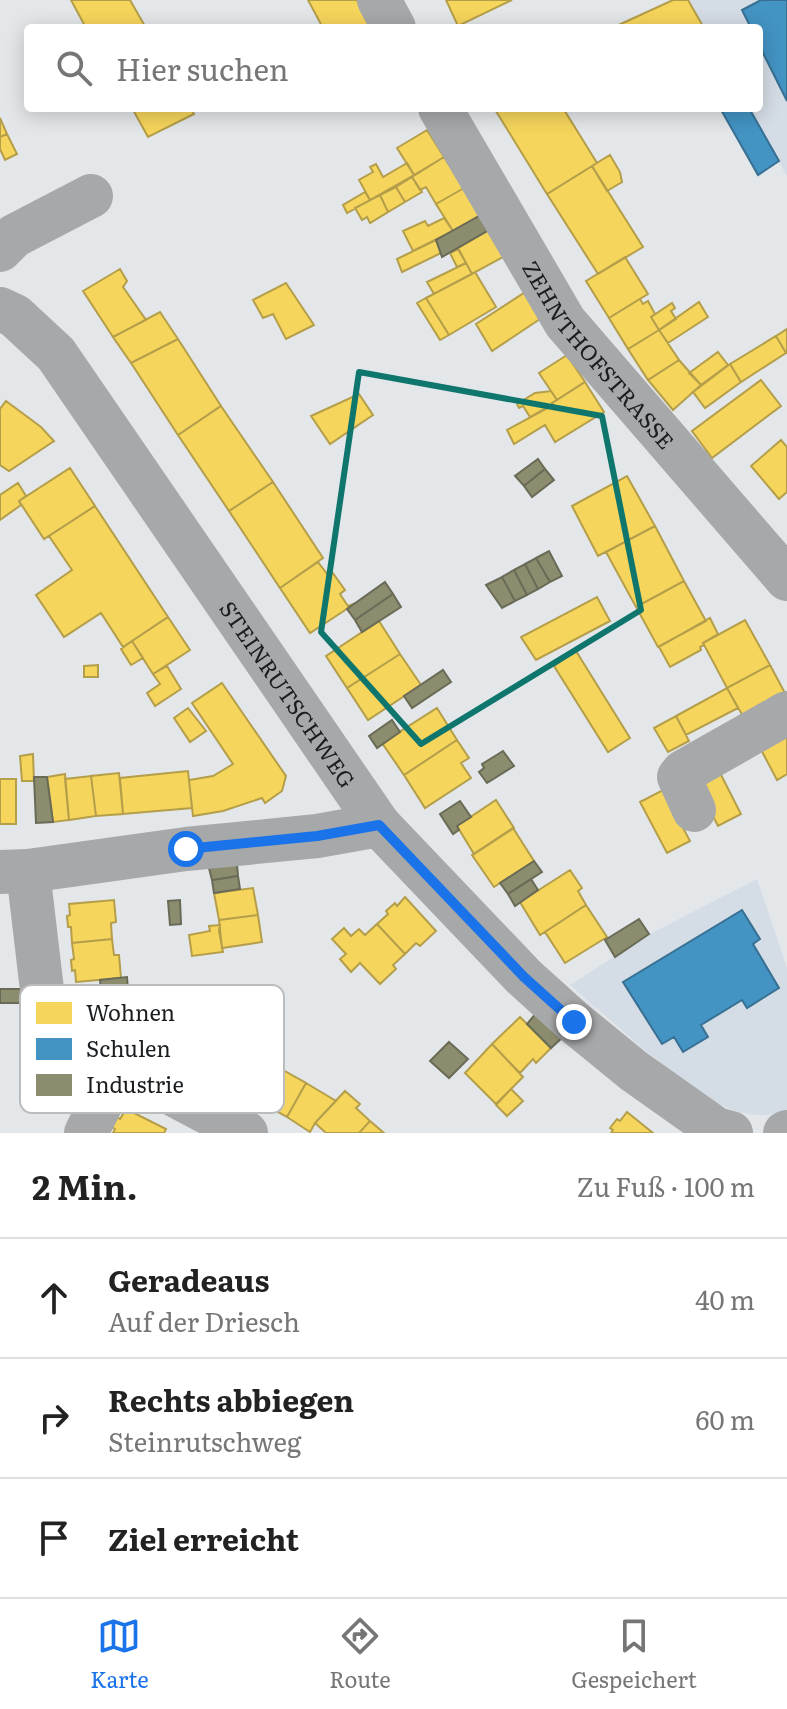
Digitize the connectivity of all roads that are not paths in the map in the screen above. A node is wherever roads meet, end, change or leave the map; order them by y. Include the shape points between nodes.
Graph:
1 (379, 0) edge
2 (392, 24) edge
3 (442, 112) edge
4 (91, 196) dead end
5 (0, 250) edge
6 (0, 309) edge
7 (787, 579) edge
8 (787, 713) edge
9 (694, 810) dead end
10 (379, 825) junction
11 (14, 871) edge
12 (41, 985) edge
13 (96, 1113) edge
14 (208, 1113) edge
15 (86, 1133) edge
16 (246, 1133) edge
17 (731, 1133) edge

1 - 2 street
3 - 7 street, ZEHNTHOFSTRASSE via 565,322
4 - 5 street via 14,236
6 - 10 street, STEINRUTSCHWEG via 56,354
8 - 9 street via 683,772 679,777
10 - 11 street
10 - 17 street, STEINRUTSCHWEG via 574,1022 716,1129
11 - 12 street
13 - 15 street
14 - 16 street

